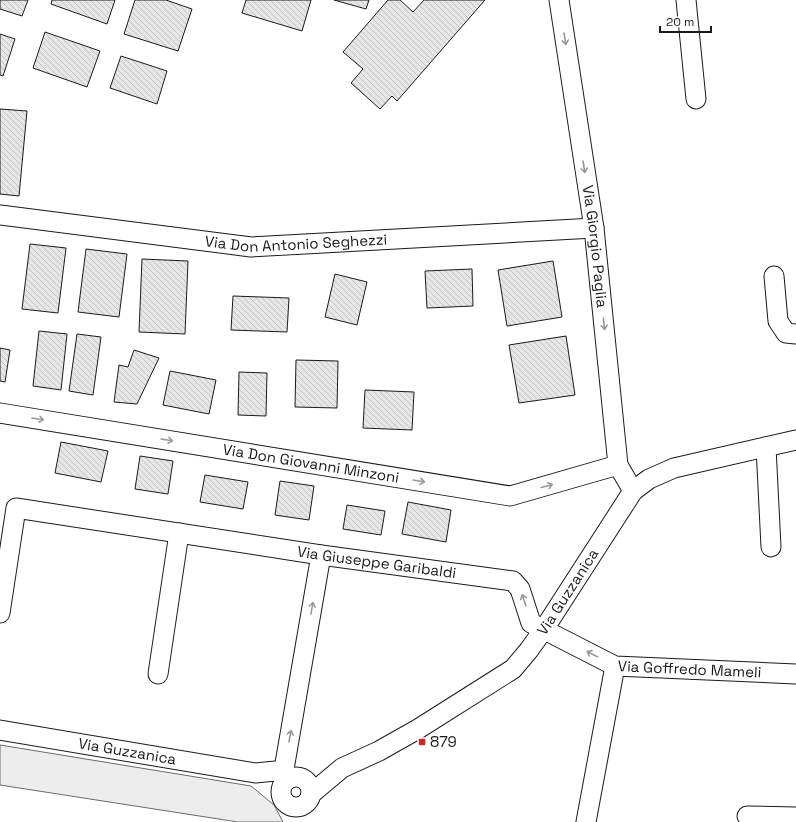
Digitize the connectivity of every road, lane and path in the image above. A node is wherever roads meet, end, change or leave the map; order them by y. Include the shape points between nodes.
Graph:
1 (559, 0) edge
2 (686, 0) edge
3 (696, 99) dead end
4 (0, 215) edge
5 (594, 228) junction
6 (774, 276) dead end
7 (796, 334) edge
8 (0, 413) edge
9 (796, 440) edge
10 (766, 447) junction
11 (618, 465) junction
12 (634, 491) junction
13 (180, 533) junction
14 (771, 547) dead end
15 (321, 555) junction
16 (0, 613) edge
17 (544, 629) junction
18 (616, 666) junction
19 (158, 674) dead end
20 (796, 674) edge
21 (0, 730) edge
22 (342, 768) junction
23 (255, 773) junction
24 (292, 777) junction
25 (311, 794) junction
26 (293, 810) edge
27 (747, 816) dead end
28 (796, 817) edge
29 (586, 822) edge

1 -> 5 street, Via Giorgio Paglia
2 - 3 street
4 - 5 street, Via Don Antonio Seghezzi via 251,247
5 -> 11 street, Via Giorgio Paglia
6 - 7 street via 778,321 786,333
8 -> 11 street, Via Don Giovanni Minzoni via 510,496
9 - 10 street, Via Guzzanica
10 - 12 street, Via Guzzanica via 674,468 649,479
10 - 14 street
11 - 12 street, Via Giorgio Paglia
12 - 17 street, Via Guzzanica
13 - 15 street, Via Giuseppe Garibaldi
13 - 16 street, Via Giuseppe Garibaldi via 16,508
13 - 19 street
17 -> 15 street, Via Giuseppe Garibaldi via 531,623 520,588 514,581
24 -> 15 street
18 -> 17 street, Via Goffredo Mameli
17 - 22 street, Via Guzzanica via 514,669 418,729
18 - 20 street, Via Goffredo Mameli
18 - 29 street
21 - 23 street, Via Guzzanica
22 - 24 street, Via Guzzanica
22 - 25 street, Via Guzzanica
23 - 24 street, Via Guzzanica via 276,771
23 - 26 street
24 - 25 street via 309,784
24 - 26 street via 282,785 281,790
25 - 26 street via 306,804
27 - 28 street

